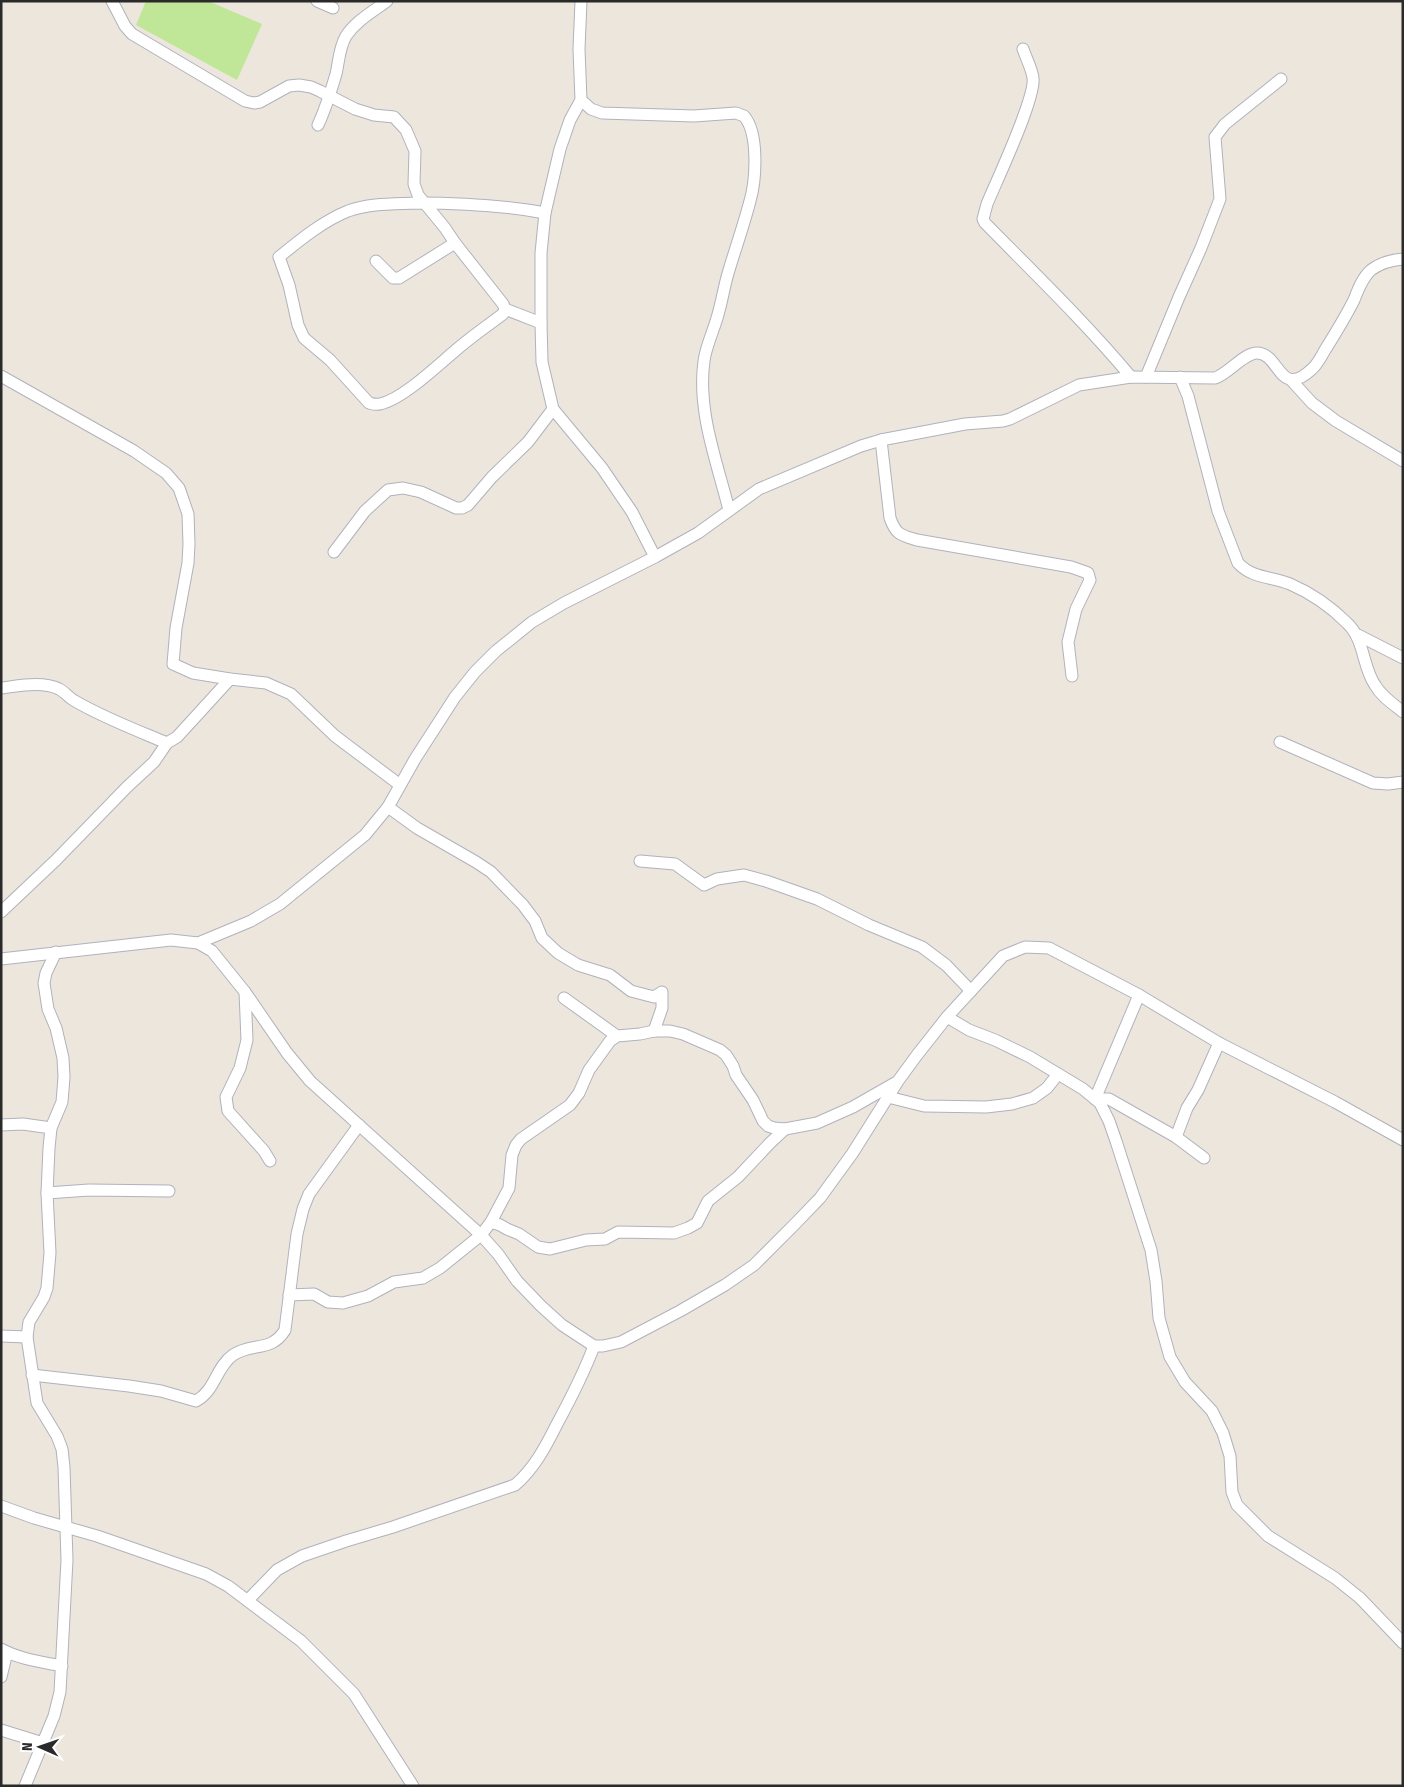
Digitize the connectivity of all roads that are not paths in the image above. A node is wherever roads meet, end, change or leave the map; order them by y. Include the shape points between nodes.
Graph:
1 (112, 1) edge
2 (317, 1) edge
3 (387, 1) edge
4 (581, 1) edge
5 (333, 8) dead end
6 (1023, 49) dead end
7 (1281, 79) dead end
8 (329, 97) junction
9 (581, 100) junction
10 (318, 125) dead end
11 (423, 203) junction
12 (545, 214) junction
13 (455, 243) junction
14 (1403, 259) edge
15 (376, 260) dead end
16 (505, 309) junction
17 (541, 324) junction
18 (1, 376) edge
19 (1132, 377) junction
20 (1146, 377) junction
21 (1180, 377) junction
22 (1292, 381) junction
23 (554, 409) junction
24 (881, 440) junction
25 (1403, 461) edge
26 (729, 510) junction
27 (334, 552) dead end
28 (655, 557) junction
29 (1358, 636) junction
30 (1403, 658) edge
31 (1072, 676) dead end
32 (230, 679) junction
33 (1, 688) edge
34 (1403, 712) edge
35 (1280, 742) dead end
36 (167, 743) junction
37 (1403, 782) edge
38 (400, 785) junction
39 (388, 807) junction
40 (640, 861) dead end
41 (1, 912) edge
42 (198, 943) junction
43 (56, 952) junction
44 (1, 959) edge
45 (971, 991) junction
46 (245, 992) junction
47 (1139, 995) junction
48 (564, 998) dead end
49 (948, 1017) junction
50 (654, 1031) junction
51 (617, 1036) junction
52 (1219, 1042) junction
53 (1058, 1074) junction
54 (898, 1081) junction
55 (888, 1097) junction
56 (1095, 1098) junction
57 (1, 1124) edge
58 (359, 1126) junction
59 (51, 1128) junction
60 (785, 1129) junction
61 (1176, 1136) junction
62 (1403, 1140) edge
63 (1204, 1158) dead end
64 (270, 1160) dead end
65 (169, 1191) dead end
66 (46, 1193) junction
67 (491, 1222) junction
68 (481, 1235) junction
69 (290, 1296) junction
70 (1, 1336) edge
71 (27, 1337) junction
72 (594, 1346) junction
73 (32, 1375) junction
74 (1, 1506) edge
75 (67, 1527) junction
76 (248, 1600) junction
77 (1403, 1643) edge
78 (4, 1651) edge
79 (62, 1666) junction
80 (1, 1677) edge
81 (1, 1730) edge
82 (43, 1743) junction
83 (25, 1786) edge
84 (413, 1786) edge

1 - 8 street via 132,34 245,101 260,102 289,86 311,87
2 - 5 street
3 - 8 street via 361,19 346,36
4 - 9 street
6 - 19 street via 1033,78 1032,89 983,219
7 - 20 street via 1225,124 1215,137 1220,199
8 - 10 street
8 - 11 street via 355,109 399,120 415,151 414,184
9 - 12 street via 560,149
9 - 26 street via 602,113 694,116 736,113 744,116 750,128 754,152 751,200 704,362 704,408 708,432
11 - 12 street via 519,208
11 - 13 street
11 - 16 street via 373,205 349,210 328,221 279,257 304,338 330,360 369,403 379,405 420,381 503,314
12 - 17 street via 541,253
13 - 15 street via 399,278 392,278
13 - 16 street
14 - 22 street via 1380,264 1370,271 1314,368
16 - 17 street
17 - 23 street via 542,362
18 - 32 street via 134,451 172,478 185,501 189,544 173,664 193,673
19 - 20 street
19 - 24 street via 1079,385 1003,421 964,424
20 - 21 street
21 - 22 street via 1221,377 1257,353 1263,354
21 - 29 street via 1188,396 1218,511 1238,563 1254,576 1304,590 1346,622
22 - 25 street via 1312,403 1336,421
23 - 27 street via 528,442 468,505 456,508 421,492 403,488 388,490 365,511
23 - 28 street via 632,512
24 - 26 street via 759,490
24 - 31 street via 890,518 894,530 902,536 1071,567 1088,573 1090,580 1076,609 1068,642
26 - 28 street
28 - 38 street via 564,603 532,622 496,651 455,697
29 - 30 street
29 - 34 street via 1374,686
32 - 36 street
32 - 38 street via 266,683 291,694 335,736
33 - 36 street via 25,685 59,689 74,700
35 - 37 street via 1373,782
36 - 41 street via 154,762
38 - 39 street
39 - 42 street via 365,835 280,904 251,921
39 - 50 street via 491,872 527,909 542,938 558,953 578,965 610,975 631,991 654,998 662,992 662,1008
40 - 45 street via 675,864 704,885 717,879 744,875 817,899 922,947 946,965
42 - 43 street via 171,940
42 - 46 street via 212,951
43 - 44 street
43 - 59 street via 44,983 48,1009 63,1058 64,1077 62,1102
45 - 47 street via 1003,956 1025,947 1049,948
45 - 49 street
46 - 58 street via 286,1053 310,1081
46 - 64 street via 248,1040 226,1105
47 - 52 street
47 - 56 street
48 - 51 street
49 - 53 street
49 - 54 street
50 - 51 street
50 - 60 street via 683,1034 720,1050 730,1061 763,1121 774,1128
51 - 67 street via 589,1070 570,1105 516,1144 509,1188
52 - 61 street
52 - 62 street
53 - 55 street via 1033,1098 1012,1104 924,1106
53 - 56 street
54 - 55 street
54 - 60 street via 836,1116
55 - 72 street via 820,1198 754,1264 680,1312 621,1342
56 - 61 street via 1109,1099
56 - 77 street via 1109,1121 1151,1250 1159,1318 1170,1357 1185,1382 1212,1411 1223,1433 1237,1505 1268,1536 1335,1578 1360,1598
57 - 59 street
58 - 68 street
58 - 69 street via 309,1194 297,1234
59 - 66 street
60 - 67 street via 738,1177 708,1200 697,1223 680,1231 618,1232 605,1239 550,1249 538,1247
61 - 63 street
65 - 66 street
66 - 71 street via 50,1253 47,1288 28,1322
67 - 68 street
68 - 69 street via 423,1278 394,1282 368,1296 338,1304 314,1294
68 - 72 street via 541,1306 562,1325
69 - 73 street via 285,1330 280,1338 273,1344 233,1355 222,1366 210,1389 196,1401 161,1391
70 - 71 street
71 - 73 street
72 - 76 street via 575,1392 549,1440 530,1471 516,1485 302,1556 277,1570
73 - 75 street via 37,1403 62,1449
74 - 75 street
75 - 76 street via 206,1574
75 - 79 street
76 - 84 street via 302,1641 354,1694
78 - 79 street
78 - 80 street
79 - 82 street via 60,1692
81 - 82 street
82 - 83 street

